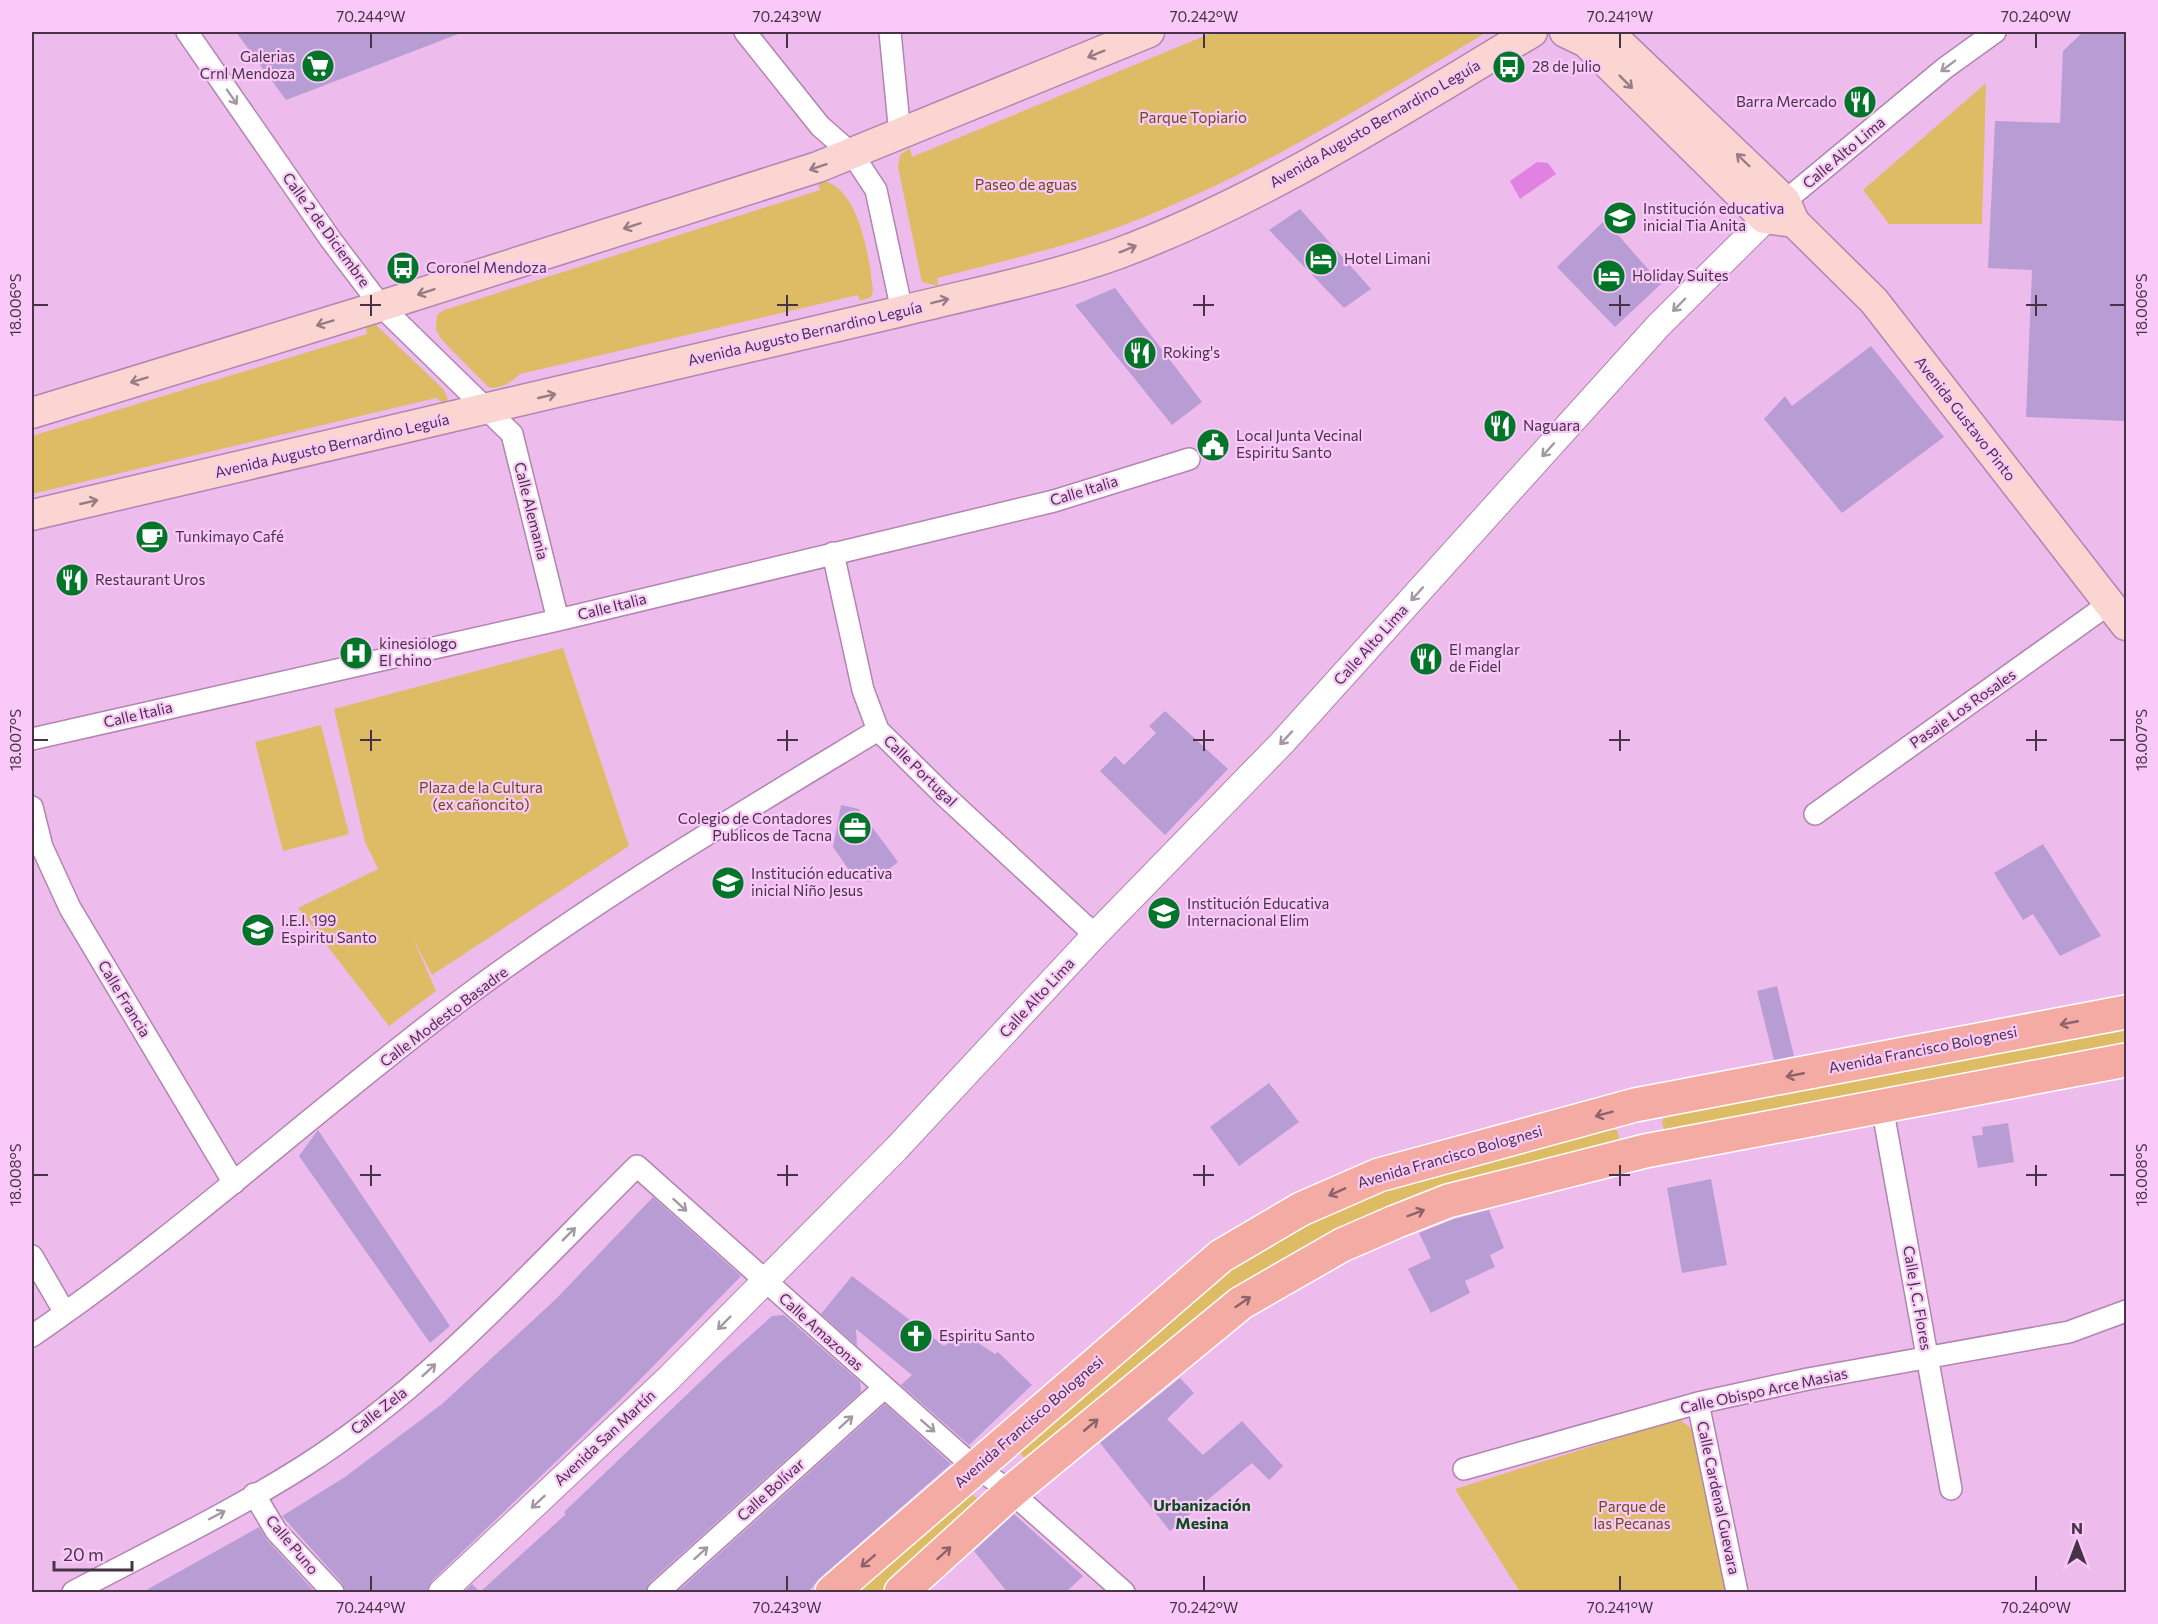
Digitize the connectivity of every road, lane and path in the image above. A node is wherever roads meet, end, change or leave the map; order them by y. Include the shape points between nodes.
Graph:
1 (187, 32) edge
2 (745, 32) edge
3 (890, 32) edge
4 (1149, 32) edge
5 (1532, 32) edge
6 (1565, 32) edge
7 (1608, 32) edge
8 (1995, 32) edge
9 (900, 135) junction
10 (854, 155) junction
11 (1781, 214) junction
12 (381, 306) junction
13 (902, 311) junction
14 (490, 409) junction
15 (32, 413) edge
16 (1189, 459) dead end
17 (32, 515) edge
18 (833, 553) junction
19 (2118, 614) edge
20 (558, 620) junction
21 (878, 730) junction
22 (32, 739) edge
23 (32, 807) edge
24 (1815, 814) dead end
25 (1095, 935) junction
26 (2127, 1012) edge
27 (2127, 1060) edge
28 (1635, 1105) junction
29 (1882, 1106) junction
30 (1645, 1151) junction
31 (637, 1166) joint
32 (234, 1183) junction
33 (32, 1256) edge
34 (765, 1281) junction
35 (2127, 1311) edge
36 (65, 1313) junction
37 (32, 1336) edge
38 (1929, 1359) junction
39 (884, 1388) junction
40 (1698, 1403) junction
41 (976, 1468) junction
42 (1464, 1469) dead end
43 (1951, 1489) dead end
44 (1011, 1492) junction
45 (254, 1494) junction
46 (73, 1593) edge
47 (333, 1593) edge
48 (442, 1593) edge
49 (658, 1593) edge
50 (832, 1593) edge
51 (901, 1593) edge
52 (1124, 1593) edge
53 (1737, 1593) edge

1 -> 12 street, Calle 2 de Diciembre
2 - 10 street via 820,126
3 - 9 street
4 -> 9 main road
13 -> 5 main road, Avenida Augusto Bernardino Leguía via 1076,267 1216,213 1323,158
6 -> 11 main road, Avenida Gustavo Pinto via 1586,42
11 -> 7 main road, Avenida Gustavo Pinto
8 -> 11 street, Calle Alto Lima via 1945,68
9 - 10 main road
10 -> 12 main road
10 - 13 street via 876,190
11 - 19 main road, Avenida Gustavo Pinto via 1874,301
11 -> 25 street, Calle Alto Lima via 1659,325 1282,743
12 - 14 street, Calle 2 de Diciembre
12 -> 15 main road
14 -> 13 main road, Avenida Augusto Bernardino Leguía
17 -> 14 main road, Avenida Augusto Bernardino Leguía
14 - 20 street, Calle Alemania via 512,434
16 - 18 street, Calle Italia via 1054,501
18 - 20 street, Calle Italia
18 - 21 street, Calle Portugal via 863,690
19 - 24 street, Pasaje Los Rosales
20 - 22 street, Calle Italia
21 - 25 street, Calle Portugal
21 - 32 street, Calle Modesto Basadre via 655,866 465,997
23 - 32 street, Calle Francia via 42,847 70,908
25 - 34 street, Calle Alto Lima via 896,1149
26 -> 28 main road, Avenida Francisco Bolognesi
27 - 29 main road
28 - 30 main road
28 -> 41 main road, Avenida Francisco Bolognesi via 1379,1176 1260,1231 1212,1264
29 - 30 main road
29 - 38 street, Calle J. C. Flores
44 -> 30 main road via 1241,1303 1291,1272 1353,1240 1448,1201
31 -> 34 street, Calle Amazonas
45 -> 31 street, Calle Zela via 304,1466 424,1376
32 - 36 street, Calle Modesto Basadre
33 - 36 street
34 - 39 street, Calle Amazonas
34 -> 48 street, Avenida San Martín via 669,1378
35 - 38 street, Calle Obispo Arce Masias via 2069,1332
36 - 37 street, Calle Modesto Basadre
38 - 40 street, Calle Obispo Arce Masias
38 - 43 street, Calle J. C. Flores
39 -> 41 street, Calle Amazonas
49 -> 39 street, Calle Bolívar
40 - 42 street, Calle Obispo Arce Masias
40 - 53 street, Calle Cardenal Guevara
41 - 44 street, Calle Amazonas
41 -> 50 main road, Avenida Francisco Bolognesi
51 -> 44 main road
44 - 52 street, Calle Amazonas
46 -> 45 street, Calle Zela
45 - 47 street, Calle Puno via 276,1531

